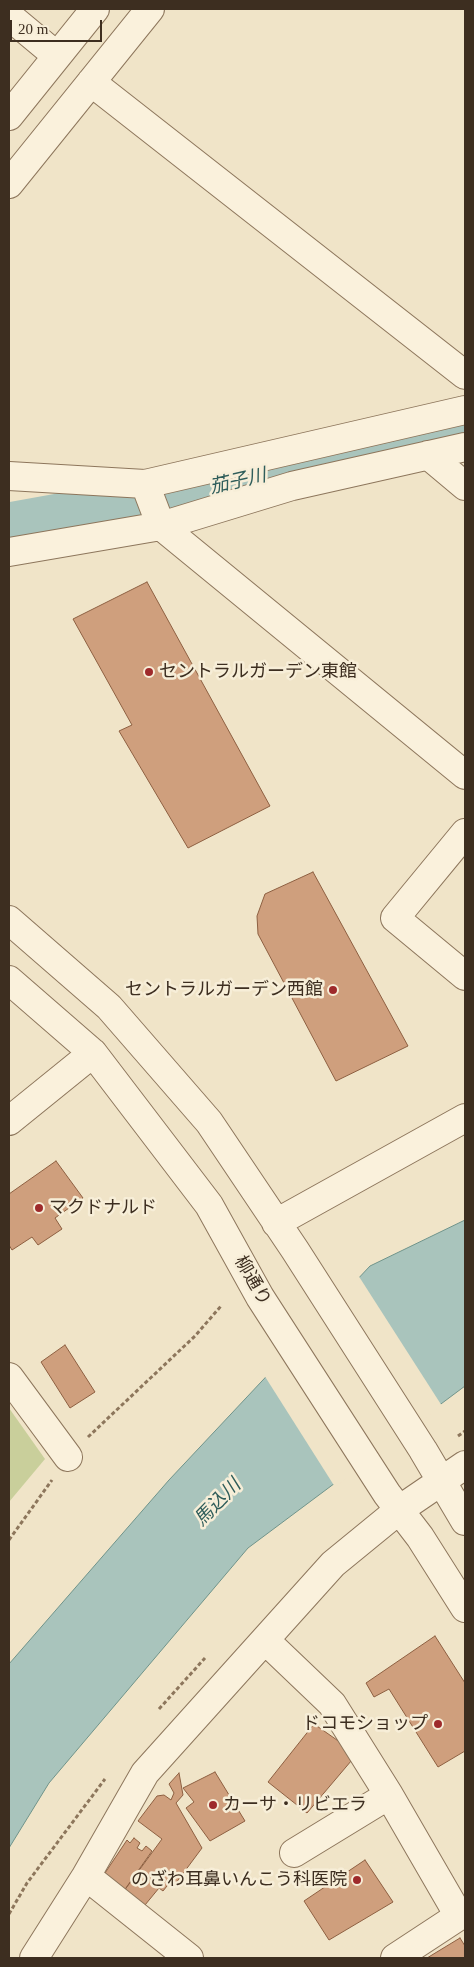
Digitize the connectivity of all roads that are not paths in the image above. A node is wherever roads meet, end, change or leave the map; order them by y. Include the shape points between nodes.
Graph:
1 (95, 9) edge
2 (150, 9) edge
3 (9, 16) edge
4 (57, 56) junction
5 (90, 82) junction
6 (9, 116) edge
7 (9, 184) edge
8 (465, 375) edge
9 (465, 410) edge
10 (465, 447) edge
11 (428, 455) junction
12 (9, 476) edge
13 (145, 484) junction
14 (465, 486) edge
15 (161, 526) junction
16 (9, 552) edge
17 (465, 775) edge
18 (465, 833) edge
19 (9, 920) edge
20 (465, 976) edge
21 (9, 980) edge
22 (93, 1053) junction
23 (465, 1118) edge
24 (9, 1121) edge
25 (276, 1223) junction
26 (9, 1377) edge
27 (68, 1457) road end
28 (465, 1465) edge
29 (442, 1481) junction
30 (393, 1502) junction
31 (465, 1521) edge
32 (465, 1608) edge
33 (265, 1640) junction
34 (389, 1795) junction
35 (294, 1853) dead end
36 (86, 1876) junction
37 (462, 1914) edge
38 (34, 1958) edge
39 (189, 1958) edge
40 (395, 1958) edge

1 - 4 street
2 - 5 street
3 - 4 street
4 - 6 street
5 - 7 street
5 - 8 street
9 - 13 street
10 - 11 street
11 - 14 street
11 - 15 street via 292,486
12 - 13 street
13 - 15 street
15 - 16 street
15 - 17 street
18 - 20 street via 395,918
19 - 25 street via 109,1008 128,1029 209,1122
21 - 22 street, 柳通り
22 - 24 street
22 - 30 street, 柳通り via 209,1205 260,1297
23 - 25 street
25 - 29 street
26 - 27 street
28 - 29 street
29 - 30 street
29 - 31 street
30 - 32 street, 柳通り via 420,1537
30 - 33 street
33 - 34 street via 332,1704
33 - 36 street via 145,1773
34 - 35 street
34 - 37 street
36 - 38 street
36 - 39 street
37 - 40 street

